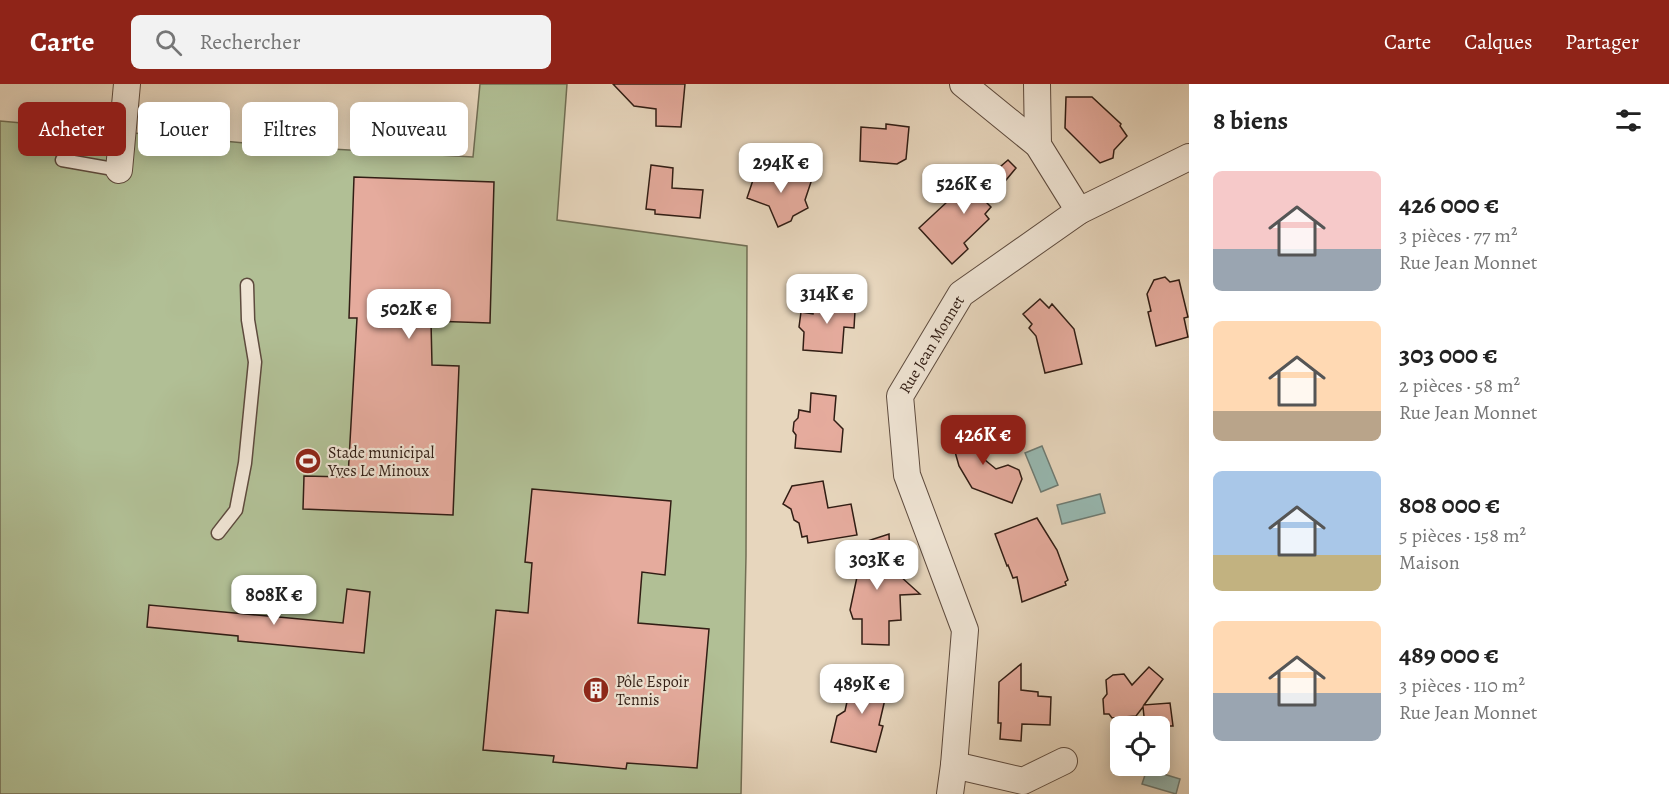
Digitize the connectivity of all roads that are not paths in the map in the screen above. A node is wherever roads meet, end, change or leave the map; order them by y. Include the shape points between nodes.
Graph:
1 (127, 84) edge
2 (963, 84) edge
3 (1037, 84) edge
4 (1038, 145) junction
5 (1189, 157) edge
6 (62, 160) dead end
7 (119, 170) joint
8 (1078, 211) junction
9 (247, 285) dead end
10 (218, 533) dead end
11 (1064, 761) dead end
12 (954, 765) junction
13 (950, 794) edge

1 - 7 street
2 - 4 street
3 - 4 street
4 - 8 street
5 - 8 street, Rue Jean Monnet
6 - 7 lane
8 - 12 street, Rue Jean Monnet via 961,294 900,396 907,475 965,630
9 - 10 lane via 255,362 245,463 236,510
11 - 12 street via 1023,781
12 - 13 street, Rue Jean Monnet

